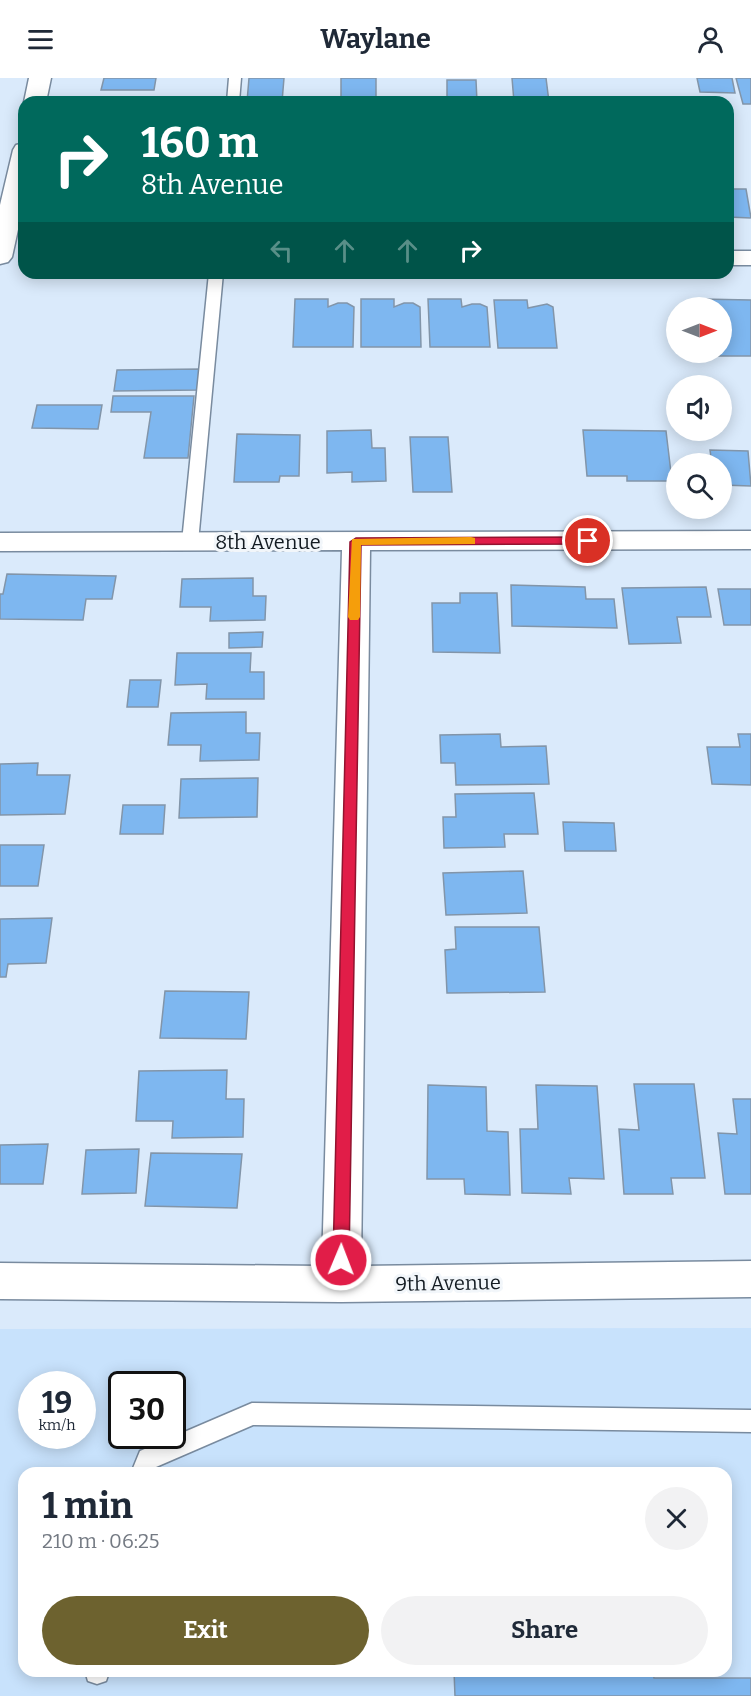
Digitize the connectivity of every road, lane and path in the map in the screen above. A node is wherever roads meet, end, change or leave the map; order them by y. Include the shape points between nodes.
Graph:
1 (40, 78) edge
2 (235, 78) edge
3 (36, 96) edge
4 (234, 96) edge
5 (18, 177) edge
6 (0, 258) edge
7 (18, 258) edge
8 (734, 258) edge
9 (751, 258) edge
10 (215, 279) edge
11 (751, 540) edge
12 (0, 542) edge
13 (190, 542) junction
14 (356, 542) junction
15 (751, 1280) edge
16 (0, 1281) edge
17 (340, 1284) junction
18 (751, 1421) edge
19 (145, 1467) edge

1 - 3 street
2 - 4 lane
5 - 6 street
6 - 7 street
8 - 9 street
10 - 13 lane
11 - 14 street, 8th Avenue
12 - 13 street, 8th Avenue
13 - 14 street, 8th Avenue
14 - 17 street
15 - 17 street, 9th Avenue
16 - 17 street, 9th Avenue
18 - 19 lane via 252,1414 148,1460

